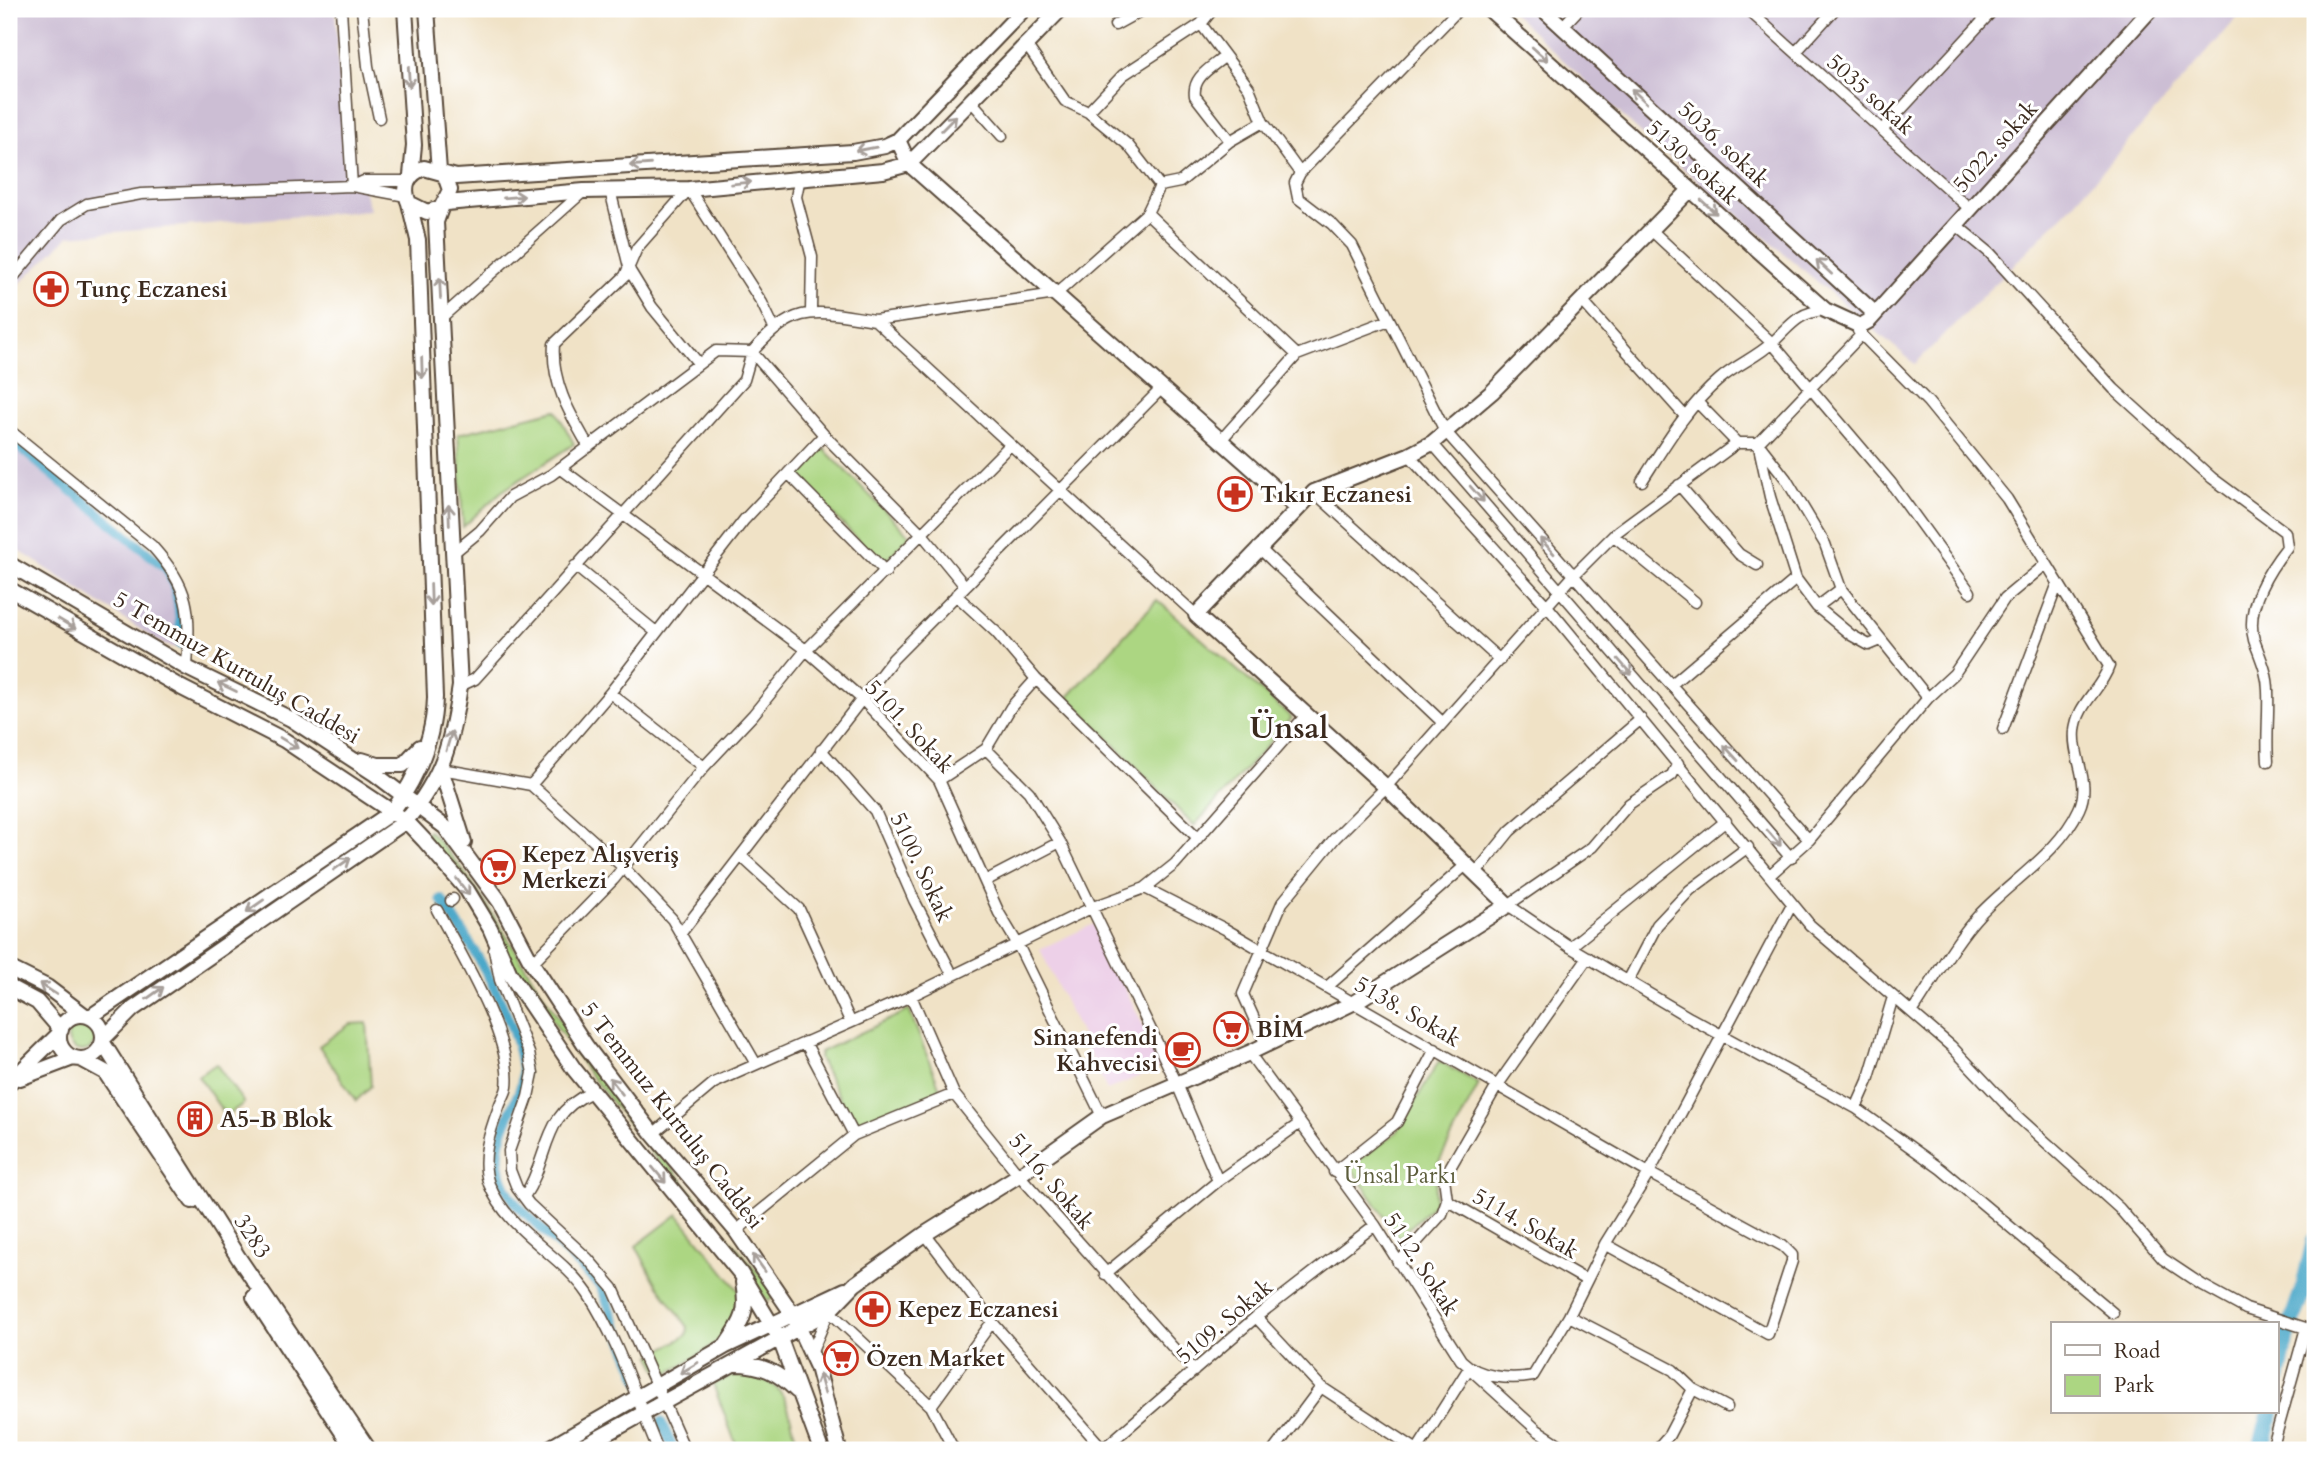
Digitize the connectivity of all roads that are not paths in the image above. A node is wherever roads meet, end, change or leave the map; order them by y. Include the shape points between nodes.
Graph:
1 (341, 9) edge
2 (362, 9) edge
3 (405, 9) edge
4 (427, 9) edge
5 (1024, 9) edge
6 (1061, 9) edge
7 (1144, 9) edge
8 (1213, 9) edge
9 (1459, 9) edge
10 (1489, 9) edge
11 (1579, 9) edge
12 (1747, 9) edge
13 (1835, 9) edge
14 (1994, 9) edge
15 (1547, 10) edge
16 (2147, 10) edge
17 (1201, 24) junction
18 (1115, 25) dead end
19 (1563, 26) junction
20 (1026, 43) junction
21 (1796, 52) junction
22 (1224, 57) junction
23 (971, 101) junction
24 (1088, 112) junction
25 (379, 118) dead end
26 (1263, 122) junction
27 (1882, 130) junction
28 (1002, 136) dead end
29 (898, 140) junction
30 (1230, 141) junction
31 (909, 164) junction
32 (1300, 173) junction
33 (442, 174) junction
34 (800, 177) junction
35 (352, 186) junction
36 (1160, 186) junction
37 (409, 189) junction
38 (689, 189) junction
39 (610, 190) junction
40 (1690, 190) junction
41 (584, 191) junction
42 (443, 206) junction
43 (1969, 208) junction
44 (1147, 214) junction
45 (1955, 224) junction
46 (1651, 230) junction
47 (630, 265) junction
48 (9, 281) edge
49 (1056, 295) junction
50 (1583, 302) junction
51 (1825, 310) junction
52 (811, 311) junction
53 (1872, 315) junction
54 (441, 318) junction
55 (875, 320) junction
56 (1389, 320) junction
57 (774, 328) junction
58 (1857, 330) junction
59 (1772, 343) junction
60 (752, 352) junction
61 (1297, 355) junction
62 (699, 364) junction
63 (1161, 388) junction
64 (1811, 388) junction
65 (1698, 403) junction
66 (1684, 415) junction
67 (9, 430) edge
68 (1445, 431) junction
69 (824, 435) junction
70 (1221, 440) junction
71 (1432, 443) junction
72 (1737, 443) junction
73 (1758, 443) junction
74 (1009, 446) junction
75 (589, 447) junction
76 (1409, 455) junction
77 (560, 468) junction
78 (788, 473) junction
79 (1642, 481) dead end
80 (1679, 485) junction
81 (1059, 489) junction
82 (1314, 492) junction
83 (1297, 508) junction
84 (622, 517) junction
85 (923, 535) junction
86 (1614, 536) junction
87 (1258, 547) junction
88 (451, 555) junction
89 (9, 564) edge
90 (2046, 564) junction
91 (1757, 565) dead end
92 (575, 566) junction
93 (703, 572) junction
94 (887, 572) junction
95 (1573, 575) junction
96 (1796, 579) junction
97 (2058, 583) junction
98 (964, 585) junction
99 (9, 589) edge
100 (1841, 589) junction
101 (1560, 591) junction
102 (1970, 592) dead end
103 (956, 595) junction
104 (1695, 603) dead end
105 (1547, 607) junction
106 (1817, 607) junction
107 (1196, 615) junction
108 (656, 632) junction
109 (1881, 640) junction
110 (806, 650) junction
111 (1500, 660) junction
112 (187, 668) junction
113 (1036, 679) junction
114 (1671, 685) junction
115 (460, 686) junction
116 (610, 693) junction
117 (1928, 698) junction
118 (862, 699) junction
119 (1306, 715) junction
120 (1641, 719) junction
121 (1442, 722) junction
122 (2003, 729) dead end
123 (430, 735) junction
124 (986, 748) junction
125 (821, 750) junction
126 (347, 755) junction
127 (2268, 761) dead end
128 (1678, 762) junction
129 (704, 766) junction
130 (441, 769) junction
131 (939, 780) junction
132 (531, 785) junction
133 (1386, 787) junction
134 (405, 795) junction
135 (419, 805) junction
136 (393, 812) junction
137 (406, 821) junction
138 (1726, 821) junction
139 (1198, 838) junction
140 (1809, 840) junction
141 (1060, 842) junction
142 (1748, 846) junction
143 (742, 857) junction
144 (1791, 858) junction
145 (475, 865) junction
146 (624, 868) junction
147 (1471, 869) junction
148 (1771, 874) junction
149 (985, 881) junction
150 (1144, 888) junction
151 (1791, 904) junction
152 (1508, 905) junction
153 (1093, 907) junction
154 (437, 910) dead end
155 (490, 928) junction
156 (681, 933) junction
157 (1017, 943) junction
158 (1570, 947) junction
159 (1260, 951) junction
160 (1588, 957) junction
161 (531, 963) junction
162 (9, 968) edge
163 (952, 974) junction
164 (1628, 981) junction
165 (9, 987) edge
166 (1327, 987) junction
167 (911, 996) junction
168 (1893, 997) junction
169 (1355, 1002) junction
170 (1913, 1012) junction
171 (87, 1016) junction
172 (850, 1021) junction
173 (60, 1032) junction
174 (1724, 1036) junction
175 (103, 1041) junction
176 (805, 1042) junction
177 (1266, 1045) junction
178 (1435, 1049) junction
179 (1249, 1053) junction
180 (78, 1059) junction
181 (755, 1064) junction
182 (10, 1082) edge
183 (1177, 1084) junction
184 (1497, 1086) junction
185 (592, 1092) junction
186 (954, 1094) junction
187 (1856, 1108) junction
188 (1102, 1116) junction
189 (1299, 1124) junction
190 (653, 1134) junction
191 (854, 1135) junction
192 (1334, 1172) junction
193 (1648, 1173) junction
194 (1019, 1175) junction
195 (1218, 1181) junction
196 (524, 1197) junction
197 (1447, 1200) junction
198 (1375, 1225) junction
199 (736, 1231) junction
200 (925, 1234) junction
201 (1605, 1244) junction
202 (1398, 1263) junction
203 (741, 1274) junction
204 (1105, 1274) junction
205 (1586, 1280) junction
206 (855, 1284) junction
207 (2113, 1312) dead end
208 (792, 1313) junction
209 (832, 1313) junction
210 (1569, 1316) junction
211 (1256, 1317) junction
212 (992, 1322) junction
213 (771, 1323) junction
214 (800, 1328) junction
215 (2306, 1328) edge
216 (780, 1339) junction
217 (726, 1346) junction
218 (811, 1354) junction
219 (733, 1364) junction
220 (1465, 1364) junction
221 (1194, 1371) junction
222 (658, 1387) junction
223 (1321, 1387) junction
224 (1693, 1389) junction
225 (800, 1394) junction
226 (636, 1400) junction
227 (665, 1402) junction
228 (931, 1406) junction
229 (1727, 1407) dead end
230 (642, 1414) junction
231 (354, 1450) edge
232 (369, 1450) edge
233 (546, 1450) edge
234 (577, 1450) edge
235 (658, 1450) edge
236 (685, 1450) edge
237 (821, 1450) edge
238 (839, 1450) edge
239 (954, 1450) edge
240 (1103, 1450) edge
241 (1275, 1450) edge
242 (1417, 1450) edge
243 (1568, 1450) edge
244 (1656, 1450) edge
245 (2272, 1450) edge

1 - 35 street
2 - 25 street
3 -> 37 main road via 414,145
4 - 33 main road
5 - 29 main road
6 - 20 main road
7 - 18 street
8 - 17 street
9 - 32 street
10 -> 40 main road, 5130. sokak
11 - 19 street
12 - 21 street, 5035 sokak
13 - 21 street
14 - 27 street
15 - 19 main road, 5036. sokak
16 - 43 main road, 5022. sokak
17 - 22 street
17 - 24 street via 1122,75
53 -> 19 main road, 5036. sokak
20 - 23 main road
20 - 24 street via 1065,101
21 - 27 street, 5035 sokak
22 - 26 street via 1250,88
22 - 30 street via 1193,87
23 - 28 street
31 -> 23 main road
24 - 36 street via 1129,145
26 - 30 street
26 - 32 street
27 - 43 street, 5035 sokak
29 - 31 main road
29 -> 33 main road via 853,152
30 - 36 street via 1180,182
31 - 34 main road via 883,171
31 - 49 main road
32 - 56 street via 1295,183 1298,198 1352,245
33 - 37 main road via 424,168
33 - 42 main road via 450,190
38 -> 34 main road
34 - 52 street via 796,197 812,257
35 - 37 street via 363,181
35 - 48 street via 141,194 87,204 61,220
36 - 44 street
37 - 42 main road via 421,211
37 -> 123 main road via 418,240 435,697
38 - 39 main road
38 - 47 street via 637,248
38 - 57 street
39 - 41 main road
39 - 47 street
40 - 46 main road
40 -> 51 main road, 5130. sokak
42 -> 41 main road
41 - 54 street
54 -> 42 main road via 436,222
43 - 45 main road, 5022. sokak
44 - 49 street
44 - 61 street
45 - 53 main road, 5022. sokak
45 - 127 street via 2005,268 2114,389 2212,478 2285,532 2287,547 2266,578 2252,619 2269,691
46 - 50 main road
46 - 59 street
47 - 62 street via 652,307
47 - 75 street via 625,276 554,344 553,362 565,405
49 - 55 street
49 - 63 main road
50 - 66 street
50 - 68 main road via 1492,392
51 - 58 main road, 5130. sokak
51 - 59 street via 1793,319
52 - 55 street
52 - 57 street
53 - 58 main road
88 -> 54 main road
55 - 74 street
56 - 61 street
56 - 68 street
57 - 60 street
58 - 64 street
58 - 90 street via 1928,402 2007,499
59 - 64 street
59 - 65 street via 1719,380
60 - 62 street via 716,351
60 - 69 street
60 - 84 street via 744,380
61 - 70 street
62 - 75 street
63 - 70 main road
63 - 81 street
64 - 73 street
64 - 102 street via 1891,483
65 - 66 street
65 - 72 street
66 - 79 street
67 - 112 street via 152,546 171,567 184,588
68 - 71 main road
95 -> 68 street
69 - 78 street
69 - 85 street
70 - 83 main road
71 - 76 main road
71 -> 101 street
72 - 73 street
72 - 80 street
73 - 96 street
73 - 100 street via 1825,544
74 - 81 street
74 - 85 street
75 - 77 street
76 - 82 main road
76 - 105 street
77 - 84 street, 5101. Sokak
77 - 88 street via 510,497
78 - 93 street
78 - 94 street
80 - 86 street
80 - 91 street via 1739,554
81 - 98 street
81 - 107 street
82 - 83 main road
82 - 111 street
83 - 87 main road
84 - 92 street
84 - 93 street, 5101. Sokak
85 - 94 street
85 - 98 street
86 - 95 street
86 - 104 street
87 - 107 main road
87 - 121 street
88 - 115 main road
89 - 112 main road, 5 Temmuz Kurtuluş Caddesi
90 - 97 street
90 - 117 street via 2005,598 1954,674
92 - 108 street
92 - 115 street via 475,679
93 - 108 street
93 - 110 street, 5101. Sokak
94 - 110 street
95 - 101 street
95 - 114 street
96 - 106 street
96 - 114 street
97 - 122 street
97 - 170 street via 2109,666 2080,710 2074,732 2084,795 2071,823 2035,865 1979,915
98 - 103 street
99 -> 136 main road, 5 Temmuz Kurtuluş Caddesi via 182,688 285,740
100 - 106 street
100 - 109 street
101 - 105 street
101 -> 144 street
103 - 113 street
103 - 118 street via 893,659
105 - 111 street
105 - 120 street
106 - 109 street via 1869,645
107 - 119 main road
108 - 116 street
109 - 117 street
110 - 118 street, 5101. Sokak
110 - 129 street via 754,715
111 - 121 street
126 -> 112 main road, 5 Temmuz Kurtuluş Caddesi via 291,719
113 - 124 street via 1011,707
113 - 139 street
140 -> 114 street
130 -> 115 main road
116 - 129 street
116 - 132 street
117 - 140 street
118 - 125 street
118 - 131 street, 5101. Sokak
119 - 133 main road
119 - 139 street
120 - 128 street
120 - 147 street
121 - 133 street
123 - 126 main road via 403,765 378,765
123 - 134 main road
124 - 131 street
124 - 141 street via 1029,792
125 - 143 street
125 - 163 street, 5100. Sokak via 875,811
126 - 134 main road, 5 Temmuz Kurtuluş Caddesi
128 - 138 street
128 - 152 street via 1672,775 1629,804 1592,847
129 - 146 street
130 - 132 street
130 - 135 main road
130 - 145 main road
131 - 149 street, 5101. Sokak
132 - 146 street
133 - 147 main road
133 - 159 street via 1335,838 1282,903
134 - 135 main road, 5 Temmuz Kurtuluş Caddesi
134 - 136 main road
135 - 137 main road
135 - 145 main road, 5 Temmuz Kurtuluş Caddesi via 445,827
136 - 137 main road, 5 Temmuz Kurtuluş Caddesi
136 -> 171 main road via 124,997
137 -> 155 main road, 5 Temmuz Kurtuluş Caddesi via 458,879
175 -> 137 main road via 133,1009
138 - 142 street
138 - 158 street
139 - 150 street
140 - 144 street
141 - 149 street
141 - 153 street
142 - 148 street
142 - 164 street via 1690,890 1657,925
143 - 156 street
143 - 172 street via 799,909
144 - 148 street
145 - 161 main road, 5 Temmuz Kurtuluş Caddesi
146 - 156 street
146 - 161 street
147 - 152 main road
147 - 166 street
148 - 151 street
149 - 157 street, 5101. Sokak
150 - 153 street
150 - 159 street, 5138. Sokak
151 - 168 street
151 - 174 street
152 - 158 street
152 - 169 main road
153 - 157 street
153 - 183 street
154 - 226 street via 487,1006 506,1060 507,1088 489,1137 484,1167 490,1185 505,1214 587,1293
155 - 185 main road, 5 Temmuz Kurtuluş Caddesi via 510,974
155 - 196 street via 500,980 533,1073 509,1151 510,1170
156 - 181 street
157 - 163 street
157 - 188 street, 5101. Sokak
158 - 160 street
159 - 166 street, 5138. Sokak
159 - 177 street via 1243,994
160 - 164 street
160 - 184 street
190 -> 161 main road, 5 Temmuz Kurtuluş Caddesi
171 -> 162 main road via 47,987
163 - 167 street
164 - 174 street
165 - 173 main road via 37,1002
166 - 169 street, 5138. Sokak
167 - 172 street
167 - 186 street, 5116. Sokak
168 - 170 street
168 - 187 street
169 - 177 main road
169 - 178 street, 5138. Sokak
170 - 215 street via 1951,1045 2018,1117 2119,1208 2163,1259 2246,1309
171 - 173 main road via 70,1018
171 - 175 main road via 102,1027
172 - 176 street
173 - 180 main road via 61,1046
173 - 182 main road
174 - 187 street
174 - 193 street
175 - 180 main road via 98,1053
175 - 232 main road, 3283
176 - 181 street
176 - 191 street
177 - 179 main road
178 - 184 street, 5138. Sokak
178 - 192 street via 1397,1122
179 - 183 main road
179 - 189 street, 5112. Sokak
180 - 182 main road
180 - 231 main road, 3283 via 105,1072 123,1096
181 - 190 street via 714,1083
183 - 188 main road
183 - 195 street
184 - 193 street, 5138. Sokak
184 - 197 street via 1444,1178
185 - 196 street via 574,1100 555,1121
185 -> 203 main road, 5 Temmuz Kurtuluş Caddesi
186 - 191 street
186 - 194 street, 5116. Sokak
187 - 207 street via 1941,1169
188 - 194 main road
189 - 192 street, 5112. Sokak
189 - 195 street
190 - 199 main road, 5 Temmuz Kurtuluş Caddesi
191 - 199 street
192 - 198 street, 5112. Sokak
193 - 201 street
193 - 201 street, 5138. Sokak via 1792,1255 1768,1334
194 - 200 main road
194 - 204 street, 5116. Sokak
195 - 204 street
196 - 222 street via 613,1288
197 - 202 street via 1443,1214
197 - 205 street, 5114. Sokak
198 - 202 street, 5112. Sokak
198 - 211 street, 5109. Sokak
208 -> 199 main road, 5 Temmuz Kurtuluş Caddesi
200 - 206 main road
200 - 212 street
201 - 205 street
202 - 220 street, 5112. Sokak
203 - 213 main road, 5 Temmuz Kurtuluş Caddesi
203 - 217 main road via 747,1306
204 - 221 street, 5116. Sokak
205 - 210 street
206 - 208 main road
206 - 209 main road
208 - 213 main road
208 - 214 main road, 5 Temmuz Kurtuluş Caddesi
209 - 214 main road
209 - 218 street
209 - 228 street
210 - 220 street via 1533,1376 1512,1380
210 - 224 street via 1673,1370
211 - 221 street, 5109. Sokak
211 - 223 street
212 - 228 street
212 - 240 street
213 - 216 main road, 5 Temmuz Kurtuluş Caddesi
213 - 217 main road
214 - 216 main road
214 - 218 main road, 5 Temmuz Kurtuluş Caddesi
215 - 245 street
216 - 219 main road
216 - 225 main road, 5 Temmuz Kurtuluş Caddesi
217 -> 222 main road
238 -> 218 main road, 5 Temmuz Kurtuluş Caddesi
219 - 225 main road via 755,1364 773,1371
219 - 227 main road
220 - 242 street
220 - 243 street, 5112. Sokak via 1537,1430
221 - 240 street, 5109. Sokak
222 - 226 main road
222 - 227 street
223 - 241 street
223 - 242 street
224 - 229 street
224 - 244 street via 1670,1435
225 - 237 main road, 5 Temmuz Kurtuluş Caddesi
226 - 230 street
226 - 233 main road
227 - 230 main road
227 - 236 street
228 - 239 street
230 - 234 main road
230 - 235 street

